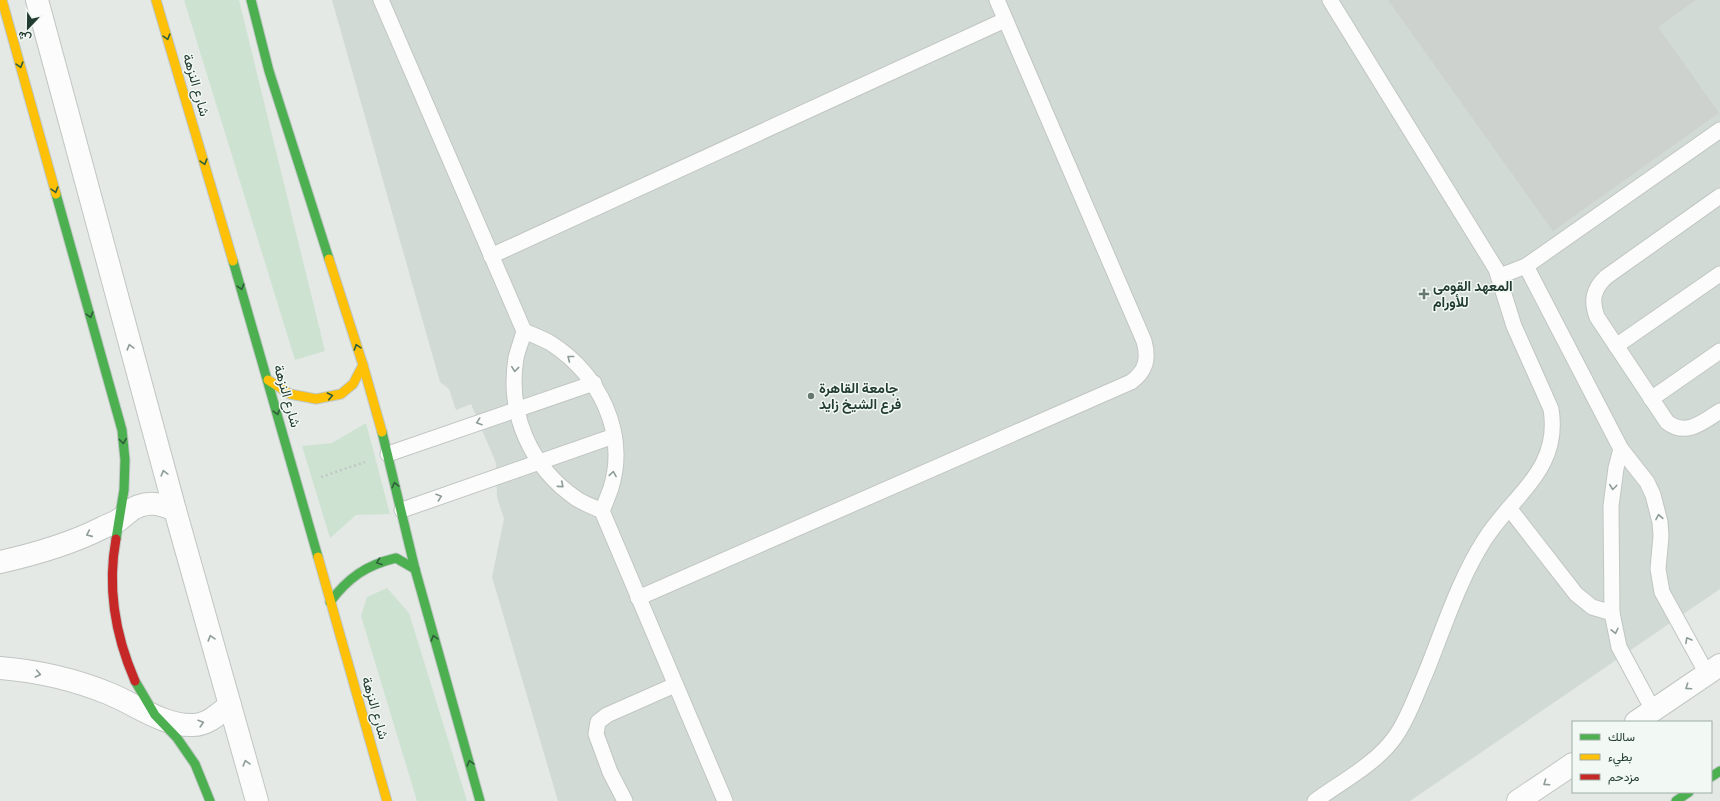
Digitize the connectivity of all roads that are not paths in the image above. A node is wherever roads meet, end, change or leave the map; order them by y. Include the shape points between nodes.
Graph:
1 (2, 0) edge
2 (37, 0) edge
3 (156, 0) edge
4 (251, 0) edge
5 (381, 0) edge
6 (997, 0) edge
7 (1330, 0) edge
8 (1005, 20) junction
9 (1720, 130) edge
10 (1720, 196) edge
11 (491, 256) junction
12 (1526, 266) junction
13 (1720, 274) edge
14 (1500, 276) junction
15 (524, 332) junction
16 (1616, 346) junction
17 (1720, 351) edge
18 (363, 365) junction
19 (268, 380) junction
20 (594, 383) junction
21 (1651, 399) junction
22 (516, 409) junction
23 (1720, 411) edge
24 (614, 436) junction
25 (1621, 449) junction
26 (388, 454) junction
27 (539, 462) junction
28 (1509, 508) junction
29 (174, 510) junction
30 (402, 510) junction
31 (602, 511) junction
32 (119, 520) junction
33 (0, 562) edge
34 (415, 569) junction
35 (638, 598) junction
36 (330, 602) junction
37 (1612, 613) junction
38 (0, 668) edge
39 (1713, 670) edge
40 (675, 685) junction
41 (230, 705) junction
42 (155, 715) junction
43 (1644, 716) edge
44 (1572, 765) edge
45 (610, 772) junction
46 (1688, 793) edge
47 (210, 801) edge
48 (257, 801) edge
49 (387, 801) edge
50 (480, 801) edge
51 (618, 801) edge
52 (625, 801) edge
53 (725, 801) edge
54 (1315, 801) edge
55 (1518, 801) edge
56 (1676, 801) edge

1 -> 32 main road via 122,430 125,482
29 -> 2 street
3 -> 19 main road, شارع النزهة
18 -> 4 main road via 269,71
5 - 11 lane
6 - 8 lane
7 - 14 lane
8 - 11 lane
8 - 35 lane via 1144,341 1148,353 1141,374 1124,385
9 - 12 lane
10 - 16 lane via 1600,283 1595,291 1594,308
11 - 15 lane
12 - 14 lane
12 - 25 lane
13 - 16 lane
14 - 28 lane via 1510,315 1551,409 1553,423 1553,438 1543,465
20 -> 15 lane via 574,361 551,343
15 -> 22 lane via 516,357
16 - 21 lane
17 - 21 lane
19 -> 18 main road via 290,394 316,399 341,394 353,384
18 - 26 main road
19 -> 36 main road, شارع النزهة
20 - 22 lane
20 - 24 lane via 603,399
21 - 23 lane via 1667,422 1678,429 1692,428
22 -> 26 lane
22 - 27 lane via 521,428
24 - 27 lane
31 -> 24 lane via 611,487 615,461
25 -> 37 lane via 1611,506
39 -> 25 lane via 1662,592 1658,568 1660,522 1653,495 1647,482
30 -> 26 main road
30 -> 27 lane
27 -> 31 lane via 557,483 572,495
28 - 37 lane via 1576,594 1592,607
28 - 54 lane via 1485,538 1466,572 1411,708 1395,738 1372,760
29 - 32 street via 164,505 145,504 128,511
41 -> 29 street
30 - 34 main road
31 - 35 lane
32 -> 33 street via 57,547
32 - 42 main road via 113,553 111,587 115,621 126,661 137,686
34 -> 36 main road via 396,558 363,568 344,582
50 -> 34 main road
35 - 40 lane
36 - 49 main road, شارع النزهة
37 -> 43 lane via 1619,647
38 -> 42 street via 62,679 110,694
39 -> 43 street
40 - 45 lane via 607,715 598,722 596,734
40 - 53 lane
42 -> 41 street via 173,724 194,725 214,718
48 -> 41 street
42 - 47 main road via 177,738 195,764
44 -> 55 street
45 - 51 lane
45 - 52 lane
46 - 56 main road

